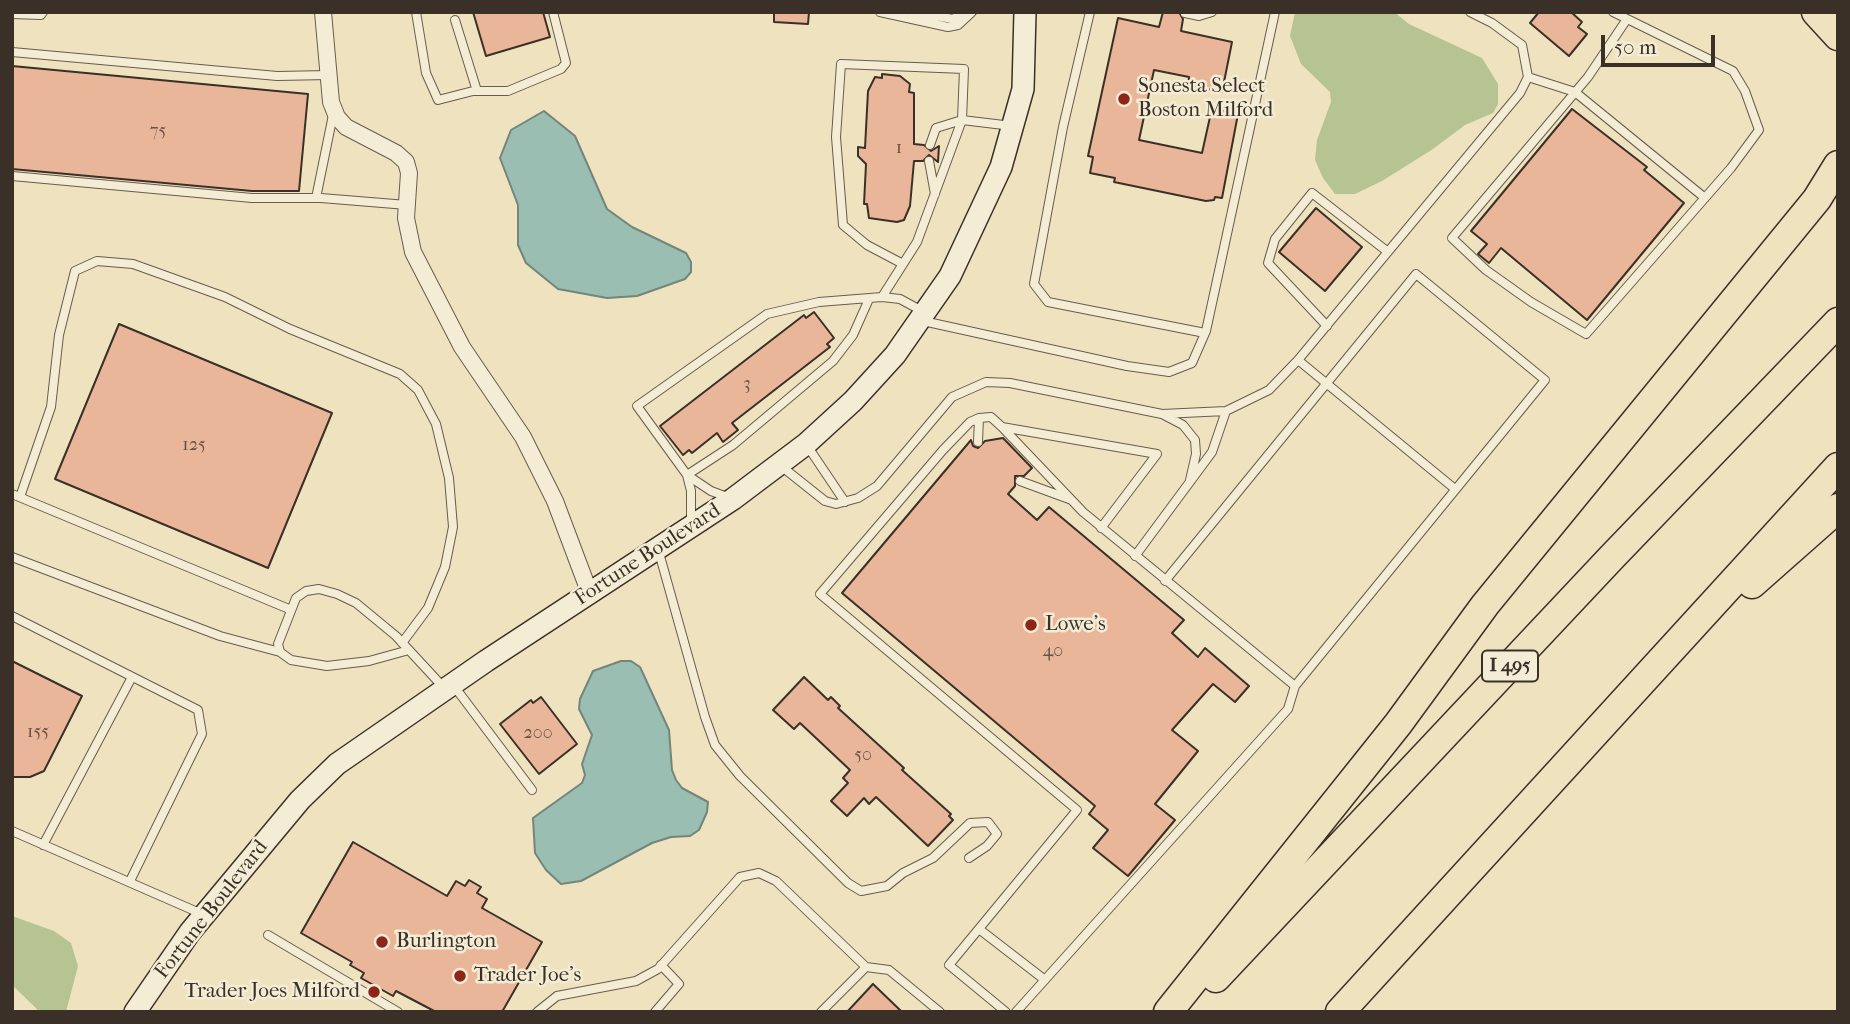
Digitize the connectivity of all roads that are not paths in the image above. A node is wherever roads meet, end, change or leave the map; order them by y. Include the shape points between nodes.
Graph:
1 (43, 12) edge
2 (323, 12) edge
3 (416, 12) edge
4 (553, 12) edge
5 (880, 12) edge
6 (913, 12) edge
7 (964, 12) edge
8 (972, 12) edge
9 (1025, 12) edge
10 (1090, 12) edge
11 (1212, 12) edge
12 (1275, 12) edge
13 (1470, 12) edge
14 (1613, 12) edge
15 (1816, 12) edge
16 (1185, 13) edge
17 (12, 14) edge
18 (1627, 19) junction
19 (455, 20) dead end
20 (1838, 36) edge
21 (12, 51) edge
22 (329, 75) junction
23 (1528, 77) junction
24 (477, 91) junction
25 (1575, 92) junction
26 (334, 110) junction
27 (962, 120) junction
28 (1015, 127) junction
29 (930, 145) dead end
30 (929, 162) dead end
31 (1838, 165) edge
32 (12, 176) edge
33 (935, 194) junction
34 (316, 198) junction
35 (1705, 198) junction
36 (407, 205) junction
37 (1388, 252) junction
38 (903, 264) junction
39 (882, 297) junction
40 (870, 299) junction
41 (923, 317) junction
42 (1838, 322) edge
43 (1326, 326) junction
44 (1205, 333) junction
45 (1298, 360) junction
46 (1326, 384) junction
47 (1226, 411) junction
48 (1162, 414) junction
49 (979, 418) junction
50 (1002, 427) junction
51 (978, 442) dead end
52 (806, 444) junction
53 (779, 464) junction
54 (1838, 467) edge
55 (687, 475) junction
56 (1020, 481) dead end
57 (1189, 483) junction
58 (1455, 489) junction
59 (16, 496) edge
60 (733, 499) junction
61 (1073, 500) junction
62 (845, 502) junction
63 (1838, 508) edge
64 (691, 527) junction
65 (1101, 528) junction
66 (658, 549) junction
67 (1135, 556) junction
68 (12, 557) edge
69 (1165, 581) junction
70 (590, 594) junction
71 (289, 609) junction
72 (12, 616) edge
73 (402, 643) junction
74 (409, 650) junction
75 (280, 652) junction
76 (132, 677) junction
77 (1636, 685) junction
78 (449, 686) junction
79 (1295, 686) junction
80 (532, 790) dead end
81 (12, 831) edge
82 (43, 845) junction
83 (969, 858) dead end
84 (130, 881) junction
85 (204, 915) junction
86 (979, 929) junction
87 (268, 935) dead end
88 (661, 965) junction
89 (866, 967) junction
90 (1045, 980) junction
91 (135, 1012) edge
92 (398, 1012) edge
93 (537, 1012) edge
94 (655, 1012) edge
95 (821, 1012) edge
96 (940, 1012) edge
97 (1006, 1012) edge
98 (1016, 1012) edge
99 (1168, 1012) edge
100 (1185, 1012) edge
101 (1340, 1012) edge

1 - 17 lane
2 - 22 street
3 - 24 lane via 426,73 438,100
4 - 24 lane via 566,63 561,69 508,91
5 - 8 lane via 948,27 958,25
6 - 7 lane via 953,19
9 - 28 main road, Fortune Boulevard via 1023,89
10 - 44 lane via 1034,284 1048,302
11 - 16 lane via 1199,16
12 - 44 lane
13 - 23 lane via 1522,45
14 - 18 lane
15 - 20 highway
18 - 25 lane
18 - 35 lane via 1733,71 1745,91 1759,130
19 - 24 lane
21 - 22 lane via 277,76
22 - 26 street
23 - 25 lane
23 - 37 lane via 1520,93
25 - 35 lane
25 - 35 lane via 1452,237 1486,270 1586,334
26 - 34 lane
26 - 36 street via 346,127 406,162
27 - 28 lane
27 - 29 lane via 936,128
27 - 33 lane
27 - 38 lane via 964,69 841,64 836,137 843,225 867,245
28 - 41 main road, Fortune Boulevard via 978,222
30 - 33 lane
31 - 99 highway via 1817,199 1485,605 1398,724
32 - 34 lane via 252,198
33 - 38 lane via 917,242
34 - 36 lane
36 - 70 street via 413,252 462,347 529,448 555,501
37 - 43 lane
37 - 43 lane via 1312,192 1275,239 1268,263
38 - 39 lane
39 - 40 lane
39 - 41 lane via 900,299
40 - 55 lane via 853,335 833,361 733,445
40 - 55 lane via 819,302 767,314 637,407
41 - 44 lane via 1169,372 1192,363
41 - 52 main road, Fortune Boulevard via 853,401
42 - 100 highway, I 495
43 - 45 lane
45 - 46 lane
45 - 47 lane via 1269,390
46 - 58 lane
46 - 58 lane via 1416,274 1480,326 1545,380
46 - 69 lane
47 - 48 lane
47 - 57 lane via 1212,452
48 - 57 lane via 1183,425 1195,440
48 - 62 lane via 986,382 952,397 877,486
49 - 50 lane via 990,417
49 - 51 lane
49 - 86 lane via 943,450 820,594 1077,810
50 - 61 lane
50 - 65 lane via 1157,454
52 - 53 main road, Fortune Boulevard
52 - 62 lane
53 - 60 main road, Fortune Boulevard
53 - 62 lane via 825,500
54 - 77 highway
55 - 60 lane
55 - 64 lane
56 - 61 lane
57 - 67 lane
58 - 79 lane
59 - 71 lane
59 - 73 lane via 51,407 59,335 75,271 97,261 133,264 225,296 290,329 400,374 418,390 436,424 449,478 453,527 445,567 428,608
60 - 64 main road, Fortune Boulevard
61 - 65 lane
63 - 77 highway
64 - 66 main road, Fortune Boulevard
65 - 67 lane
66 - 70 main road, Fortune Boulevard
66 - 83 lane via 715,745 740,776 860,891 887,886 933,858 970,823 988,822 997,834
67 - 69 lane
68 - 75 lane via 220,636
69 - 79 lane
70 - 78 main road, Fortune Boulevard
71 - 73 lane via 306,591 337,594 356,603
71 - 75 lane via 278,643
72 - 76 lane
73 - 74 lane
74 - 75 lane via 369,662 327,666 291,660
74 - 78 lane
76 - 82 lane
76 - 84 lane via 198,710 202,734
77 - 101 highway
78 - 80 lane
78 - 85 main road, Fortune Boulevard via 337,764 300,800
79 - 90 lane via 1288,709
81 - 82 lane
82 - 84 lane
84 - 85 lane
85 - 91 main road, Fortune Boulevard
86 - 90 lane
86 - 97 lane via 949,965
87 - 92 lane
88 - 89 lane via 740,877 759,873 776,881
88 - 93 lane via 636,981 557,996
88 - 94 lane via 679,984
89 - 95 lane
89 - 96 lane via 889,970
90 - 98 lane

